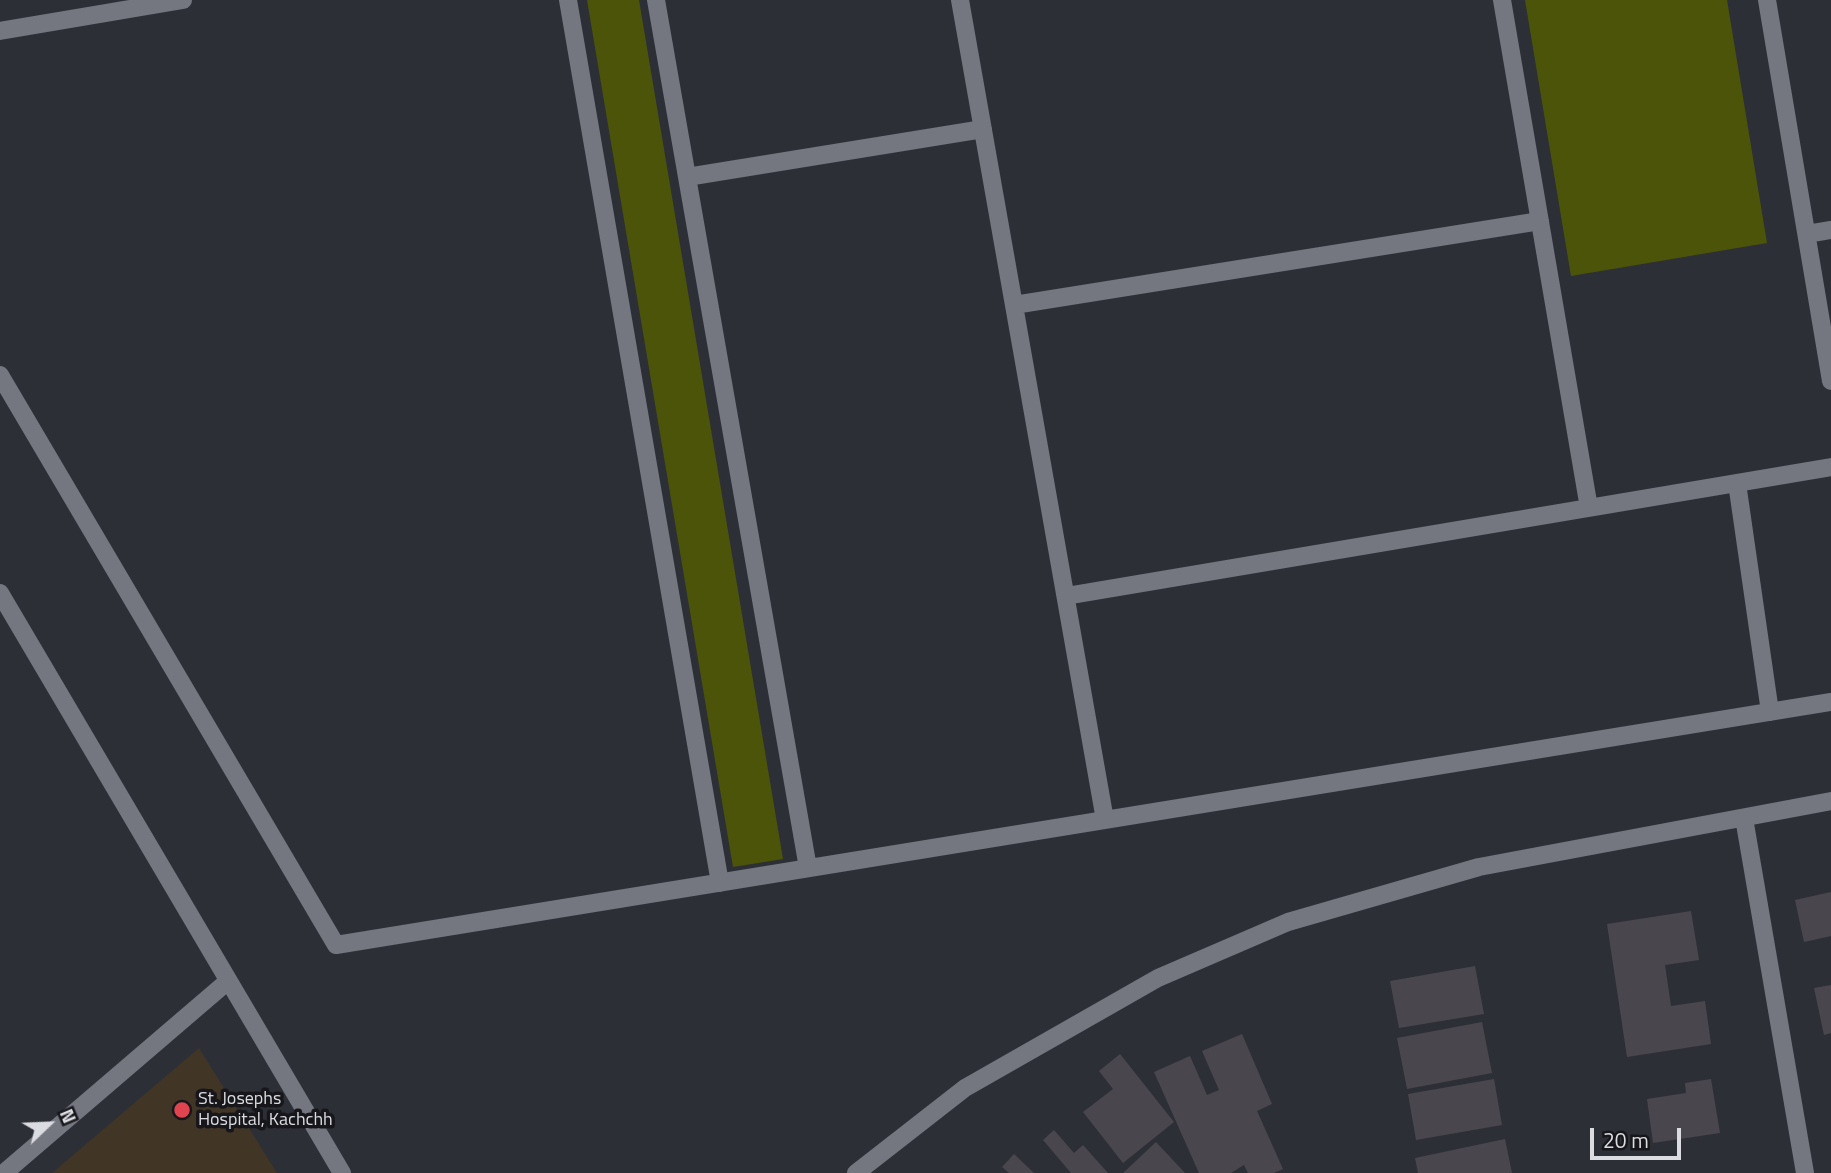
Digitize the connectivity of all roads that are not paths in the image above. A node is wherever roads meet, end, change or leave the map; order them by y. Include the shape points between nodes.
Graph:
1 (183, 0) edge
2 (568, 0) edge
3 (656, 0) edge
4 (960, 0) edge
5 (1502, 0) edge
6 (1768, 0) edge
7 (0, 31) edge
8 (983, 129) junction
9 (687, 177) junction
10 (1540, 221) junction
11 (1831, 230) edge
12 (1807, 234) junction
13 (1014, 305) junction
14 (0, 375) edge
15 (1831, 381) edge
16 (1831, 467) edge
17 (1737, 483) junction
18 (1589, 508) junction
19 (0, 593) edge
20 (1066, 596) junction
21 (1831, 702) edge
22 (1770, 712) junction
23 (1831, 801) edge
24 (1744, 818) junction
25 (1105, 820) junction
26 (808, 868) junction
27 (720, 883) junction
28 (228, 981) junction
29 (4, 1173) edge
30 (342, 1173) edge
31 (856, 1173) edge
32 (1805, 1173) edge

1 - 7 street
2 - 27 street
3 - 9 street
4 - 8 street
5 - 10 street
6 - 12 street
8 - 9 street
8 - 13 street
9 - 26 street
10 - 13 street
10 - 18 street
11 - 12 street
12 - 15 street
13 - 20 street
14 - 27 street via 336,945
16 - 17 street
17 - 18 street
17 - 22 street
18 - 20 street
19 - 28 street
20 - 25 street
21 - 22 street
22 - 25 street
23 - 24 street
24 - 31 street via 1479,867 1288,922 1158,978 965,1088
24 - 32 street
25 - 26 street
26 - 27 street
28 - 29 street
28 - 30 street

